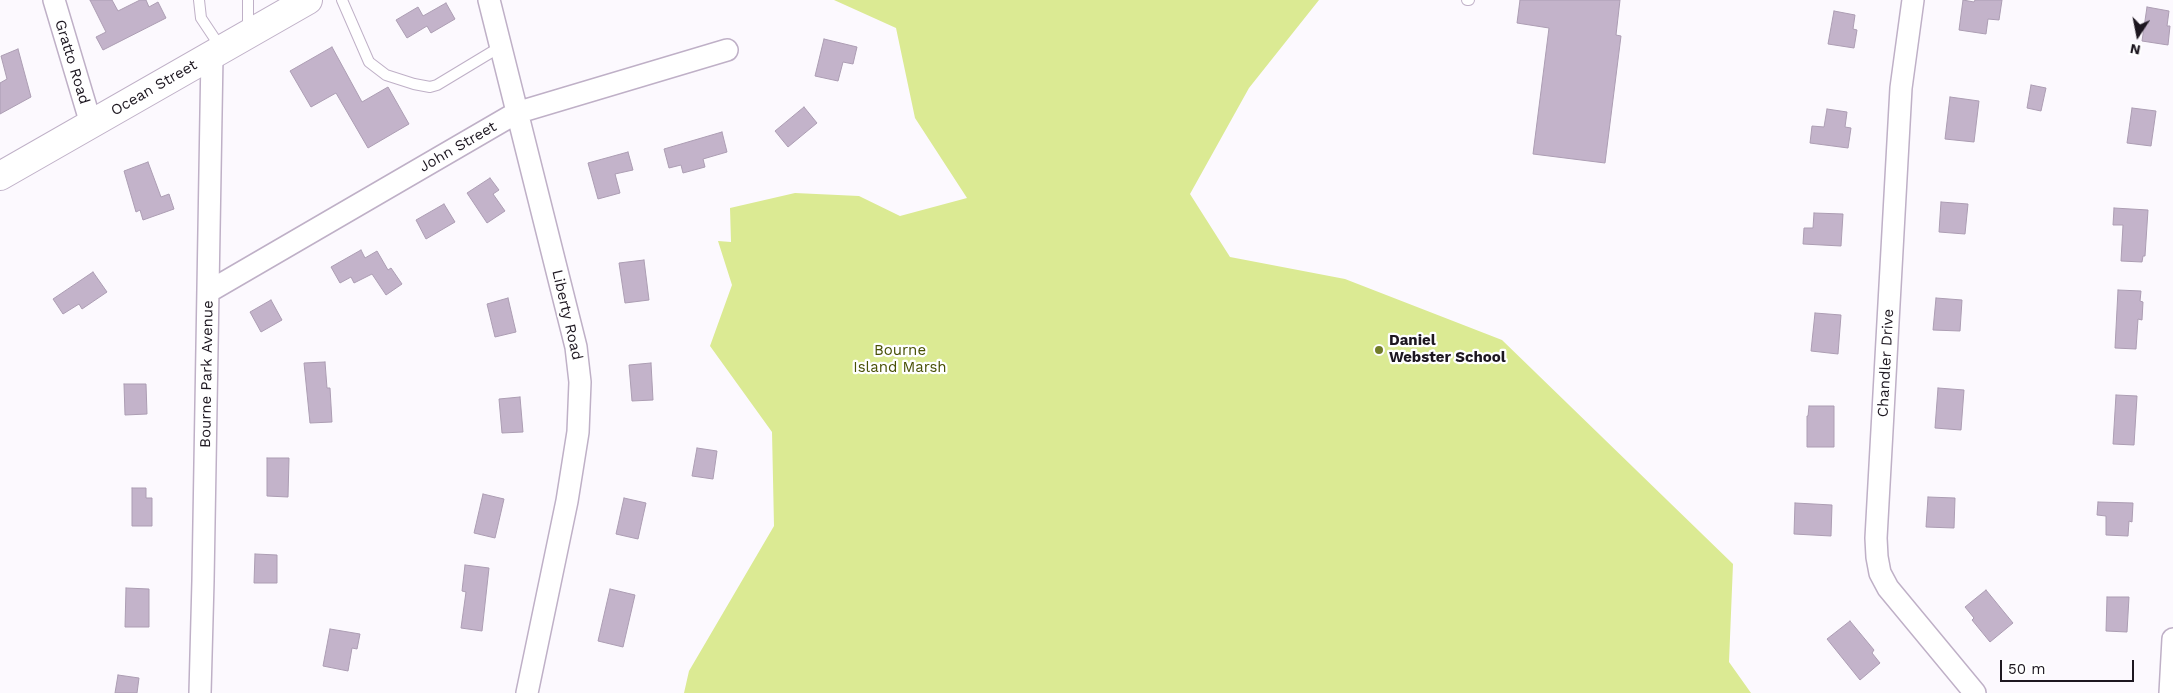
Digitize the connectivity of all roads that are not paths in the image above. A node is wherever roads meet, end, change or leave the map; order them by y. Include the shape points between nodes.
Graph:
1 (54, 0) edge
2 (199, 0) edge
3 (248, 0) edge
4 (308, 0) edge
5 (342, 0) edge
6 (489, 0) edge
7 (1913, 0) edge
8 (248, 34) junction
9 (500, 47) junction
10 (728, 50) dead end
11 (217, 52) junction
12 (516, 113) junction
13 (91, 124) junction
14 (0, 176) edge
15 (208, 292) junction
16 (2173, 639) edge
17 (200, 693) edge
18 (527, 693) edge
19 (1975, 693) edge
20 (2170, 693) edge

1 - 13 street, Gratto Road
2 - 11 lane via 201,18
3 - 8 lane
4 - 8 main road, Ocean Street
5 - 9 lane via 369,62 386,75 414,84 437,85
6 - 9 street, Liberty Road
7 - 19 street, Chandler Drive via 1901,88 1877,557 1880,573 1888,588
8 - 11 main road, Ocean Street
9 - 12 street, Liberty Road
10 - 12 street, John Street
11 - 13 main road, Ocean Street
11 - 15 street, Bourne Park Avenue
12 - 15 street, John Street
12 - 18 street, Liberty Road via 576,347 580,402 567,501
13 - 14 main road, Ocean Street
15 - 17 street, Bourne Park Avenue
16 - 20 street

